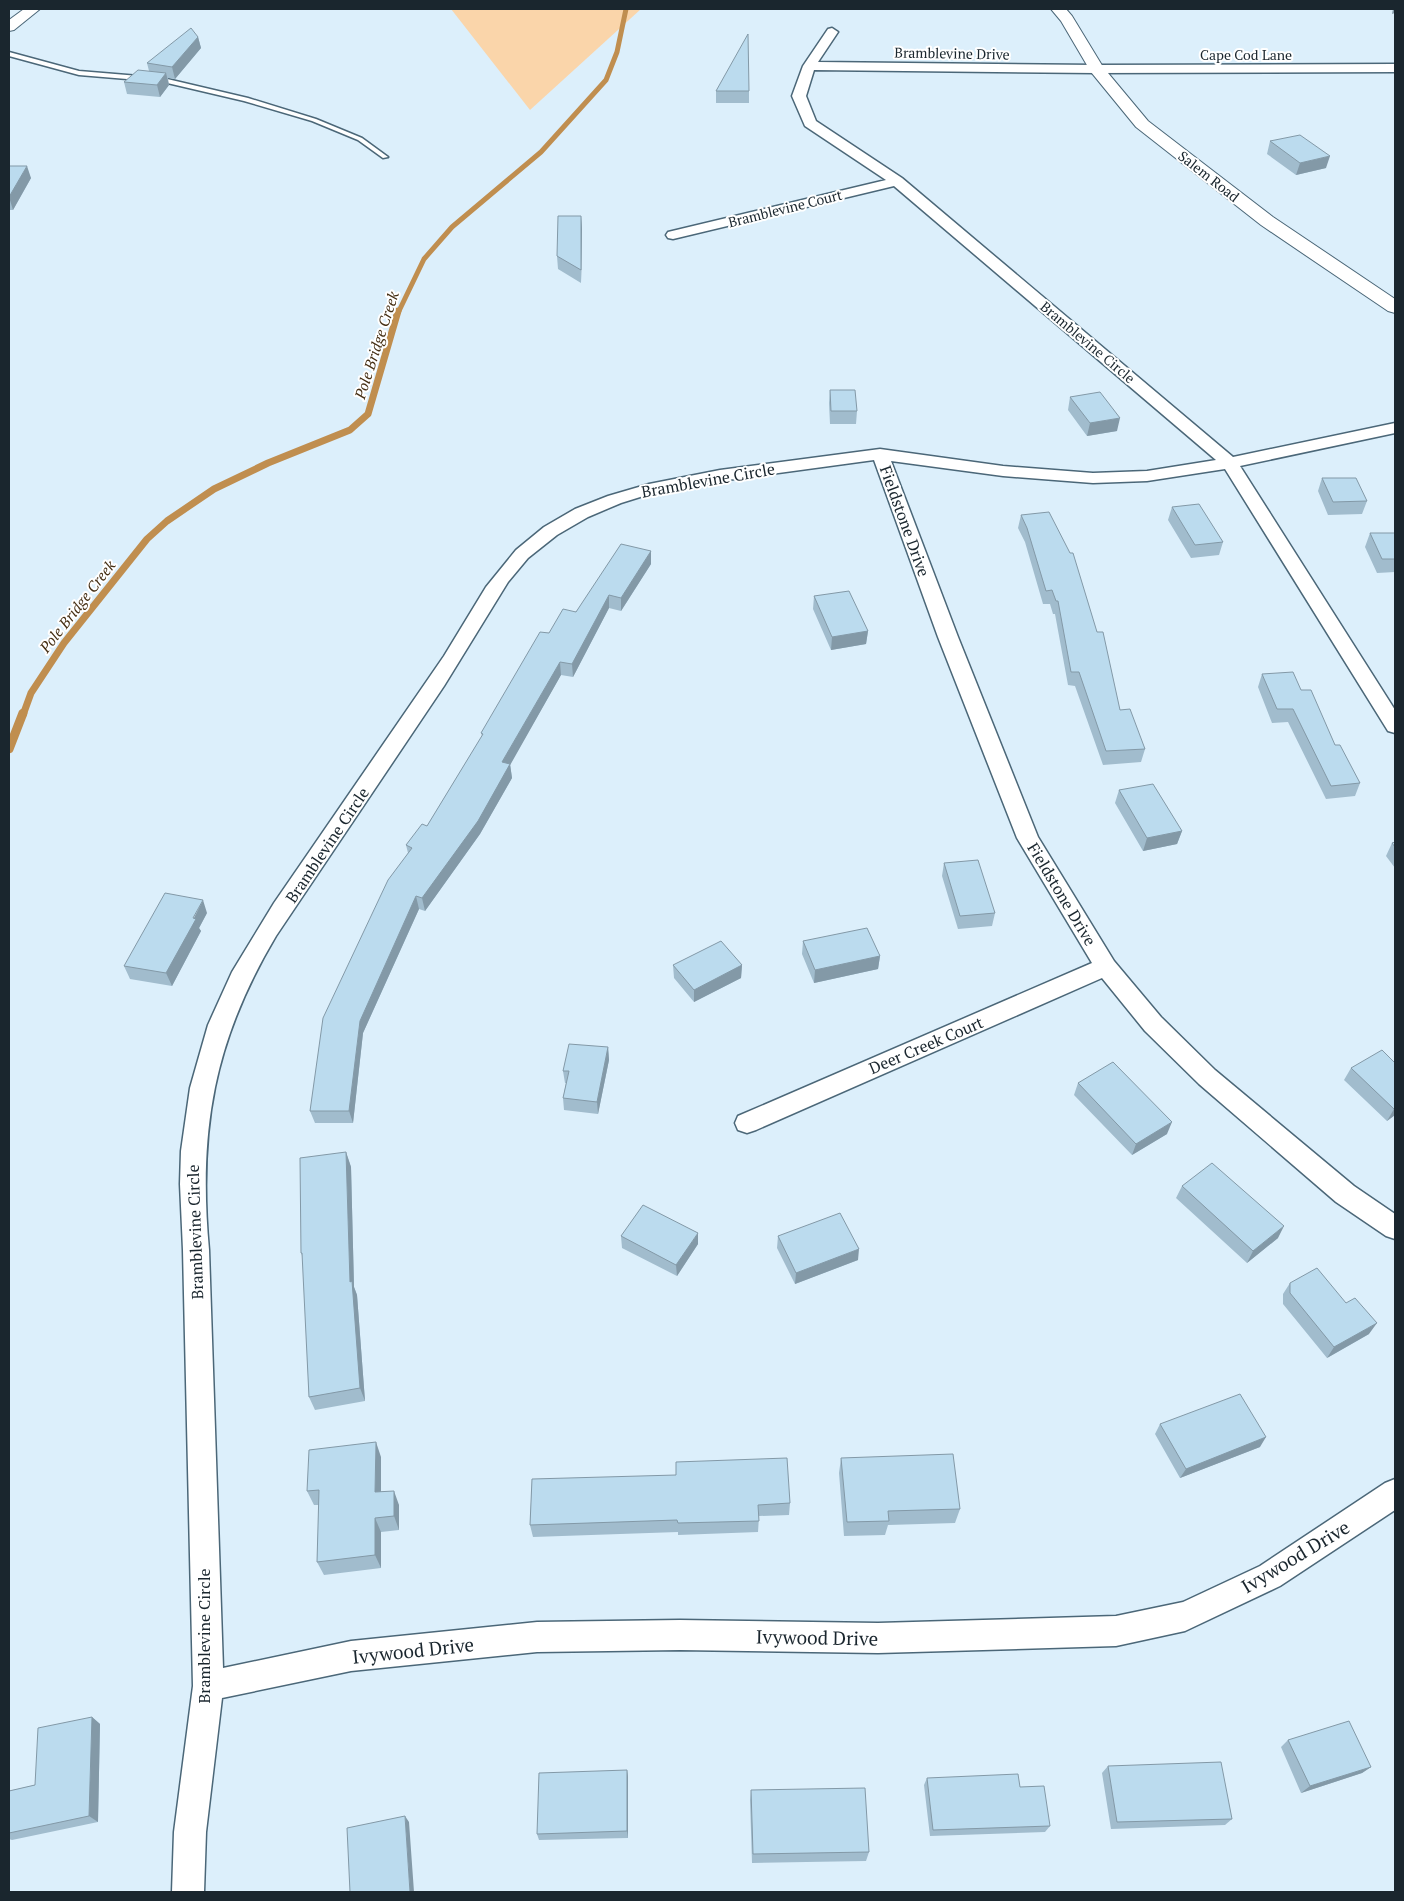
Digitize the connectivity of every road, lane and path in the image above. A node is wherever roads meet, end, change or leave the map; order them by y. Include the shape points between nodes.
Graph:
1 (33, 9) edge
2 (1058, 9) edge
3 (9, 27) edge
4 (832, 32) dead end
5 (9, 54) edge
6 (809, 66) junction
7 (1096, 69) junction
8 (1394, 69) edge
9 (385, 157) dead end
10 (897, 180) junction
11 (673, 235) dead end
12 (1395, 307) edge
13 (1395, 428) edge
14 (880, 454) junction
15 (1230, 462) junction
16 (1395, 726) edge
17 (1106, 967) junction
18 (747, 1123) dead end
19 (1395, 1228) edge
20 (1395, 1493) edge
21 (208, 1686) junction
22 (188, 1892) edge

1 - 3 street
2 - 7 street, Salem Road
4 - 6 street, Bramblevine Circle
5 - 9 lane via 79,72 163,80 246,98 360,139
6 - 7 street, Bramblevine Drive
6 - 10 street, Bramblevine Circle via 799,96 810,123
7 - 8 street, Cape Cod Lane
7 - 12 street, Salem Road via 1142,124 1267,221
10 - 11 street, Bramblevine Court
10 - 15 street, Bramblevine Circle
13 - 15 street, Bramblevine Circle
14 - 15 street, Bramblevine Circle via 1050,476 1114,478 1169,473
14 - 17 street, Fieldstone Drive via 1028,838
14 - 21 street, Bramblevine Circle via 646,489 590,509 542,538 504,573 449,662 264,939 235,990 217,1033 202,1086 193,1133 191,1171
15 - 16 street, Bramblevine Circle
17 - 18 street, Deer Creek Court
17 - 19 street, Fieldstone Drive via 1153,1024 1207,1077 1345,1194
20 - 21 street, Ivywood Drive via 1270,1576 1185,1616 1116,1632 878,1638 537,1637 350,1656
21 - 22 street, Bramblevine Circle via 190,1832

